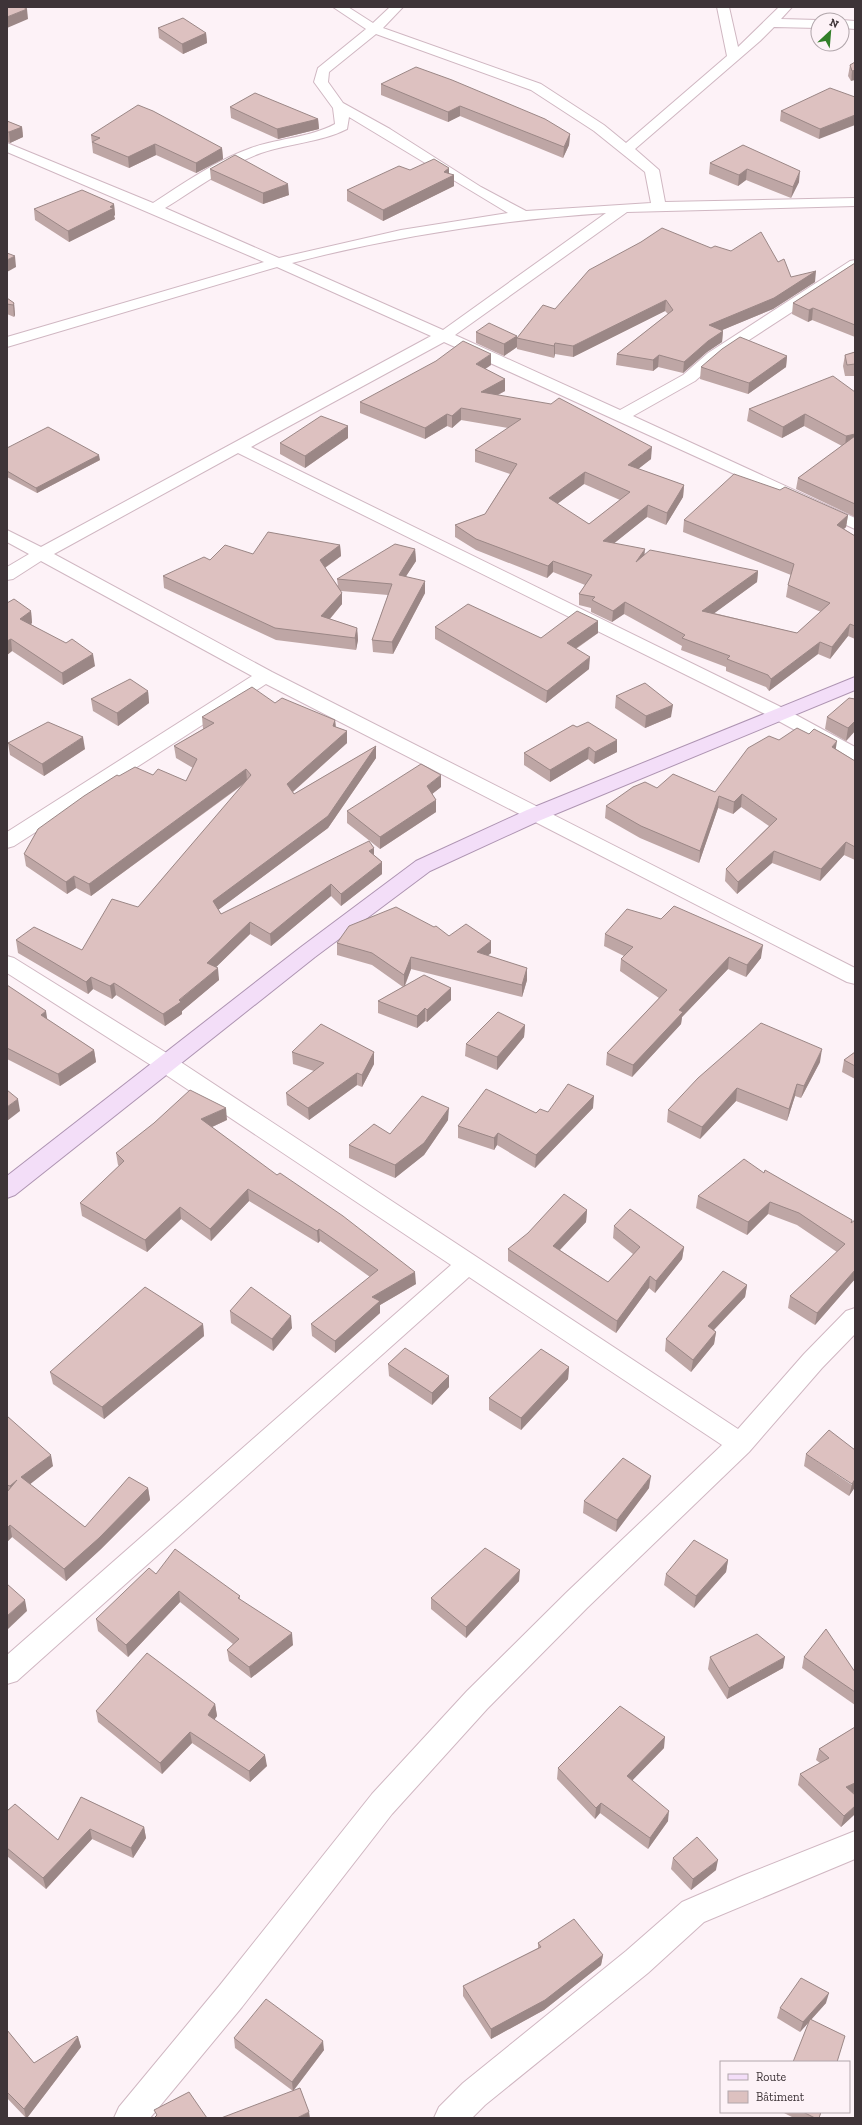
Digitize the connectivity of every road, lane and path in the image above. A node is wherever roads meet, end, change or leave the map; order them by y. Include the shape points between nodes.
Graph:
1 (338, 7) edge
2 (397, 7) edge
3 (723, 7) edge
4 (786, 7) edge
5 (770, 23) junction
6 (810, 24) edge
7 (374, 29) junction
8 (734, 57) junction
9 (338, 106) junction
10 (7, 147) edge
11 (627, 149) junction
12 (855, 202) edge
13 (659, 206) junction
14 (154, 208) junction
15 (622, 209) junction
16 (524, 216) junction
17 (278, 262) junction
18 (855, 264) edge
19 (445, 335) junction
20 (7, 342) edge
21 (621, 416) junction
22 (238, 447) junction
23 (854, 522) edge
24 (7, 535) edge
25 (42, 553) junction
26 (7, 575) edge
27 (265, 676) junction
28 (855, 684) edge
29 (780, 714) junction
30 (855, 754) edge
31 (534, 815) junction
32 (7, 841) edge
33 (7, 963) edge
34 (855, 977) edge
35 (166, 1063) junction
36 (7, 1189) edge
37 (469, 1263) junction
38 (855, 1318) edge
39 (740, 1444) junction
40 (7, 1672) edge
41 (855, 1845) edge
42 (130, 2118) edge
43 (450, 2118) edge

1 - 7 street
2 - 7 street
3 - 8 street
4 - 5 street
5 - 6 street
5 - 8 street
7 - 9 street via 323,71 321,82
7 - 11 street via 536,87 600,128
8 - 11 street
9 - 14 street via 343,120 342,126 330,133 257,150
9 - 16 street
10 - 14 street
11 - 13 street via 652,170
12 - 13 street
13 - 15 street
14 - 17 street
15 - 16 street
15 - 19 street
16 - 17 street via 401,233
17 - 19 street
17 - 20 street
18 - 21 street via 714,356 689,378
19 - 21 street
19 - 22 street
21 - 23 street
22 - 25 street
22 - 29 street
24 - 25 street
25 - 26 street
25 - 27 street
27 - 31 street
27 - 32 street
28 - 29 main road
29 - 30 street
29 - 31 main road
31 - 34 street
31 - 35 main road via 423,866
33 - 35 street
35 - 36 main road
35 - 37 street
37 - 39 street
37 - 40 street
38 - 39 street via 813,1361
39 - 42 street via 577,1600 456,1723 382,1804 231,1996
41 - 43 street via 693,1912 637,1962 474,2094

